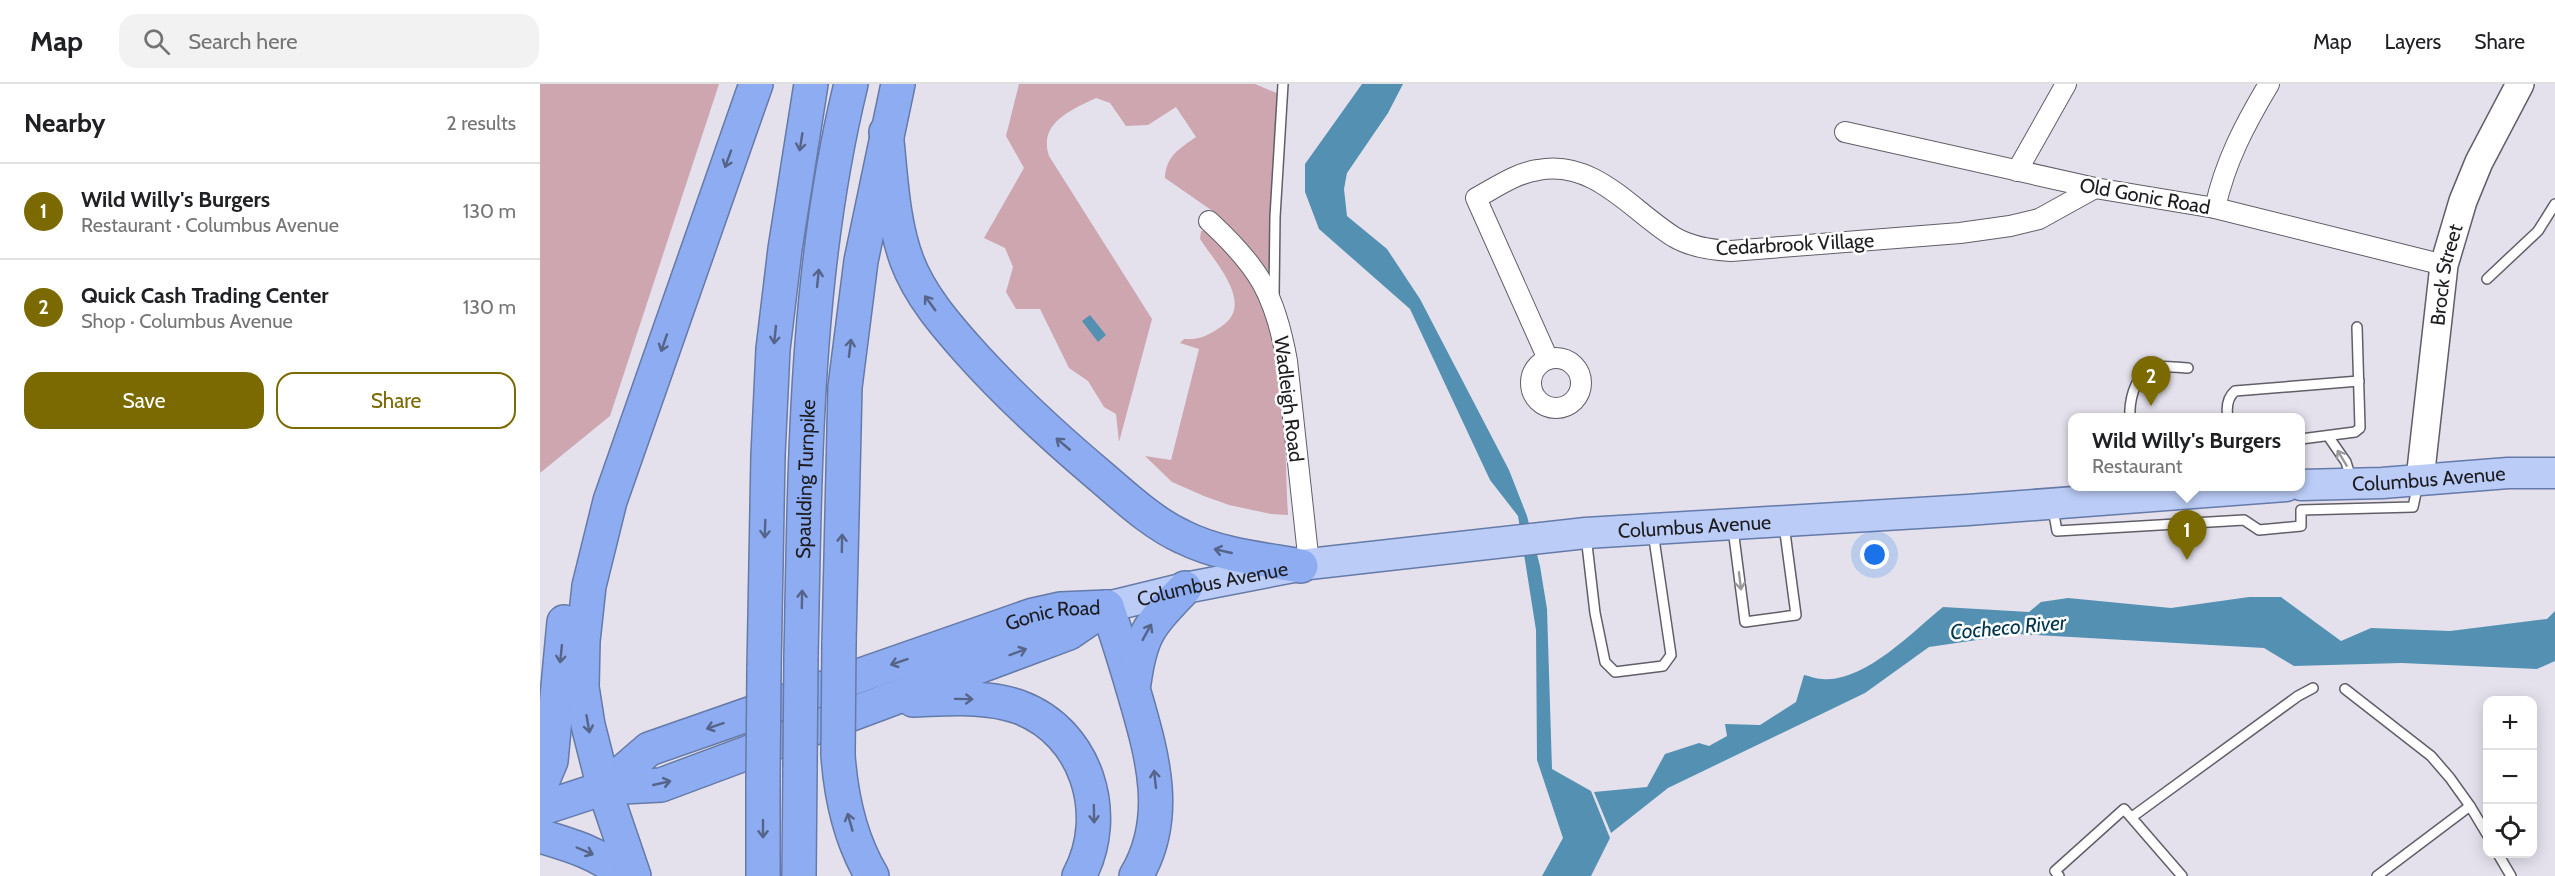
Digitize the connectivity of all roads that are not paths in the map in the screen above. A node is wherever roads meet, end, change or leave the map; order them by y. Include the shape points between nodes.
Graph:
1 (756, 84) edge
2 (811, 84) edge
3 (851, 84) edge
4 (898, 84) edge
5 (1283, 84) edge
6 (2066, 84) edge
7 (2270, 84) edge
8 (2520, 84) edge
9 (886, 132) junction
10 (1845, 132) dead end
11 (2017, 171) junction
12 (2096, 188) junction
13 (2555, 204) edge
14 (2214, 208) junction
15 (1209, 221) dead end
16 (2444, 265) junction
17 (2487, 279) dead end
18 (1274, 307) junction
19 (2357, 327) dead end
20 (1548, 359) dead end
21 (2188, 368) dead end
22 (2359, 381) junction
23 (2130, 413) edge
24 (2228, 413) edge
25 (2328, 436) junction
26 (2305, 439) edge
27 (2555, 473) edge
28 (2420, 479) junction
29 (2352, 482) junction
30 (2305, 485) edge
31 (2171, 491) edge
32 (2143, 492) edge
33 (610, 501) junction
34 (2052, 505) junction
35 (1783, 520) junction
36 (1732, 523) junction
37 (1652, 528) junction
38 (1586, 533) junction
39 (1305, 565) junction
40 (1185, 588) junction
41 (1107, 607) junction
42 (1133, 688) junction
43 (2313, 688) dead end
44 (2345, 689) dead end
45 (884, 701) junction
46 (540, 787) edge
47 (604, 788) junction
48 (2470, 806) junction
49 (540, 809) edge
50 (2132, 817) junction
51 (2483, 829) edge
52 (540, 836) edge
53 (2500, 858) edge
54 (625, 876) edge
55 (634, 876) edge
56 (763, 876) edge
57 (800, 876) edge
58 (872, 876) edge
59 (1079, 876) edge
60 (1136, 876) edge
61 (2059, 876) edge
62 (2182, 876) edge
63 (2377, 876) edge
64 (2511, 876) edge

1 -> 33 highway
2 -> 56 highway, Spaulding Turnpike, bridge via 773,349 766,489
57 -> 3 highway, Spaulding Turnpike, bridge via 806,422 812,331 828,201
4 - 9 highway
5 - 18 lane
6 - 11 street
7 - 14 street via 2228,160
8 - 16 street, Brock Street via 2479,162
39 -> 9 highway via 1219,551 1157,522 1052,434 987,372 923,294 908,263 894,218
58 -> 9 highway, bridge via 854,839 840,784 839,643 845,387 861,261
10 - 11 street, Old Gonic Road
11 - 12 street, Old Gonic Road
12 - 14 street, Old Gonic Road
12 - 20 street, Cedarbrook Village via 2039,219 2010,226 1731,251 1694,246 1674,237 1619,194 1573,170 1535,170 1476,198
13 - 17 lane via 2538,231
14 - 16 street, Old Gonic Road
15 - 18 street, Wadleigh Road via 1237,246 1259,274
16 - 28 street, Brock Street
18 - 39 street, Wadleigh Road via 1287,362
19 - 22 lane
21 - 23 lane via 2149,369 2133,392
22 - 24 lane via 2235,392 2227,404
22 - 25 lane via 2360,428
25 - 26 lane
29 -> 25 lane via 2346,462
27 - 28 main road, Columbus Avenue
28 - 29 main road, Columbus Avenue
28 - 34 lane via 2413,507 2301,510 2301,526 2259,530 2244,520 2057,531
29 - 30 main road, Columbus Avenue
31 - 32 main road, Columbus Avenue
32 - 34 main road, Columbus Avenue
33 -> 46 highway via 591,528 575,570 565,619 551,761
33 -> 47 highway via 589,586 582,687
34 - 35 main road, Columbus Avenue
35 - 36 main road, Columbus Avenue
36 -> 35 lane via 1745,621 1796,615
36 - 37 main road, Columbus Avenue
37 - 38 main road, Columbus Avenue
37 - 38 lane via 1671,655 1663,666 1615,672 1605,662 1594,613
38 - 39 main road, Columbus Avenue
39 - 40 main road, Columbus Avenue
40 - 41 main road, Columbus Avenue
42 -> 40 highway via 1138,652 1147,631
41 - 42 highway
45 -> 41 highway, Gonic Road via 1069,633
41 -> 47 highway, Gonic Road via 1060,609 1033,615 649,749
60 -> 42 highway via 1151,840 1156,781
43 - 50 lane
44 - 48 lane via 2431,756
47 -> 45 highway, Gonic Road via 661,785
45 -> 59 highway via 991,700 1033,714 1060,734 1078,758 1089,781 1094,805 1091,846
47 - 49 highway, Gonic Road
47 - 55 highway
48 - 51 lane
48 - 63 lane
50 - 61 lane via 2124,809 2055,871
50 - 62 lane
52 -> 54 highway via 598,856
53 - 64 lane

